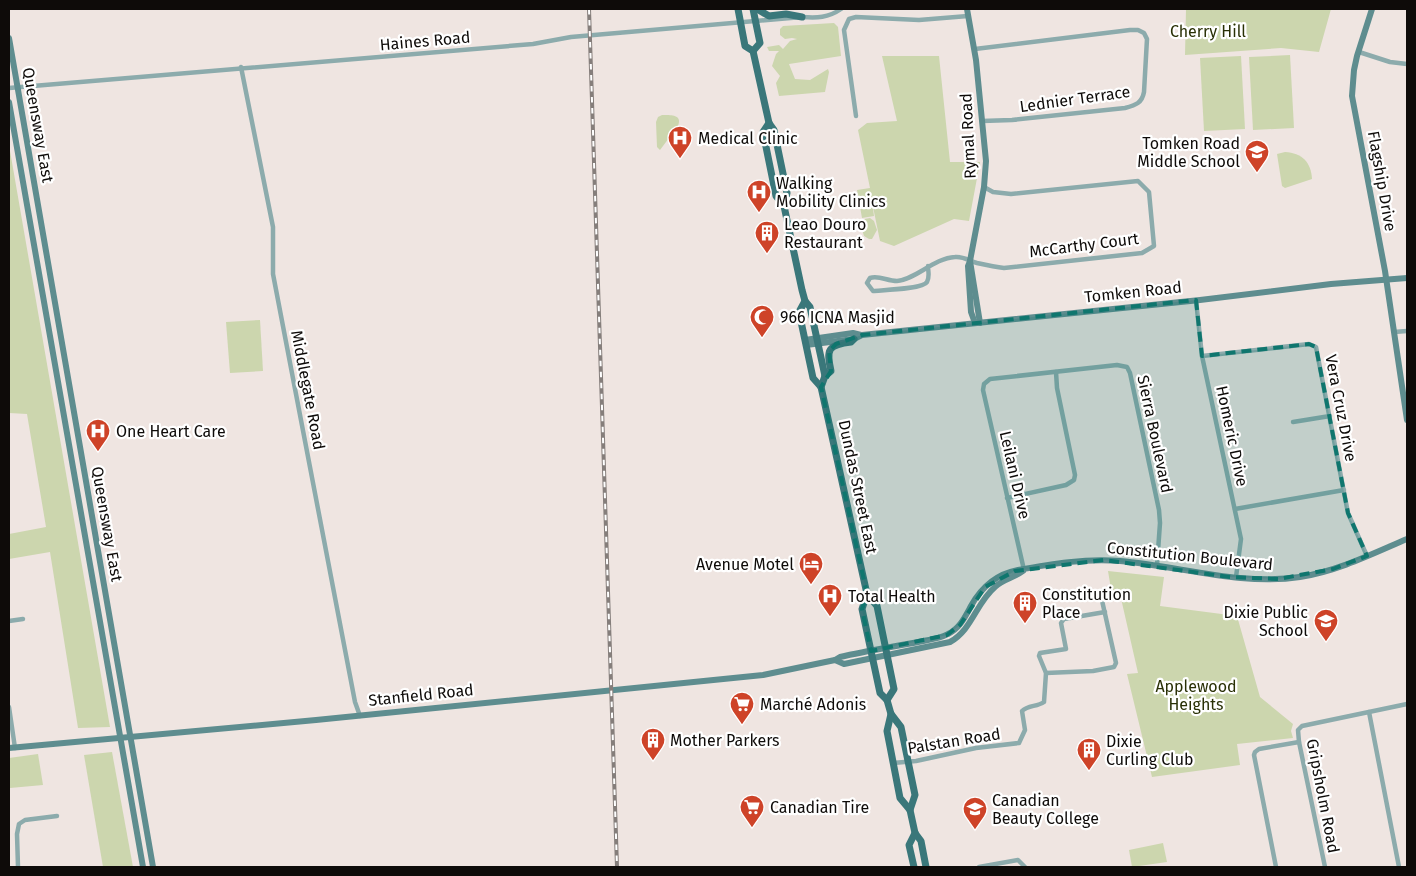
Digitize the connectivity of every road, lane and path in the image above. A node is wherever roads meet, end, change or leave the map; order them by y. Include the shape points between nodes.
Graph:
1 (738, 9) edge
2 (753, 9) edge
3 (757, 9) edge
4 (840, 9) edge
5 (967, 9) edge
6 (1372, 9) edge
7 (968, 16) junction
8 (802, 17) junction
9 (755, 21) junction
10 (740, 22) junction
11 (9, 38) edge
12 (975, 49) junction
13 (753, 51) junction
14 (1359, 52) junction
15 (1407, 64) edge
16 (241, 68) junction
17 (18, 87) junction
18 (9, 88) edge
19 (9, 102) edge
20 (856, 116) dead end
21 (982, 121) junction
22 (769, 123) junction
23 (984, 187) junction
24 (784, 206) junction
25 (970, 261) junction
26 (928, 266) junction
27 (1407, 278) edge
28 (1385, 280) junction
29 (1196, 300) junction
30 (805, 301) junction
31 (978, 323) junction
32 (1407, 331) edge
33 (1394, 332) junction
34 (862, 336) junction
35 (854, 338) junction
36 (817, 341) junction
37 (805, 342) junction
38 (1202, 356) junction
39 (1056, 372) junction
40 (825, 376) junction
41 (821, 386) junction
42 (983, 386) joint
43 (1330, 416) junction
44 (1407, 420) edge
45 (1293, 422) dead end
46 (1344, 490) junction
47 (1006, 498) junction
48 (1235, 509) junction
49 (1407, 539) edge
50 (1367, 556) junction
51 (1157, 565) junction
52 (1024, 570) junction
53 (1236, 578) junction
54 (867, 594) junction
55 (1101, 596) dead end
56 (1105, 612) junction
57 (23, 619) dead end
58 (9, 621) edge
59 (886, 651) junction
60 (872, 654) junction
61 (1046, 673) junction
62 (887, 700) junction
63 (1407, 704) edge
64 (9, 707) edge
65 (1369, 712) junction
66 (891, 714) junction
67 (360, 716) junction
68 (120, 738) junction
69 (130, 738) junction
70 (1299, 742) junction
71 (12, 748) edge
72 (908, 762) junction
73 (893, 763) junction
74 (910, 810) junction
75 (57, 816) dead end
76 (916, 833) junction
77 (18, 867) edge
78 (143, 867) edge
79 (153, 867) edge
80 (914, 867) edge
81 (926, 867) edge
82 (979, 867) edge
83 (1025, 867) edge
84 (1276, 867) edge
85 (1325, 867) edge
86 (1399, 867) edge

1 - 10 main road, Dundas Street East
2 - 9 main road, Dundas Street East
3 - 8 main road via 769,16 786,14
4 - 8 street, Haines Road via 818,18
5 - 7 street, Rymal Road
6 - 14 street, Flagship Drive
7 - 12 street, Rymal Road
7 - 20 street via 929,20 849,19 845,39
8 - 9 street, Haines Road
9 - 10 street, Haines Road
9 - 13 main road, Dundas Street East via 760,43
10 - 13 main road, Dundas Street East via 746,46
10 - 16 street, Haines Road via 570,37 533,44
11 - 17 street, Queensway East
12 - 21 street, Rymal Road
12 - 21 street, Lednier Terrace via 1130,30 1144,33 1147,39 1144,92 1138,104 1125,108
13 - 22 main road, Dundas Street East
14 - 15 street
14 - 28 street, Flagship Drive via 1352,96
16 - 17 street, Haines Road
16 - 67 street, Middlegate Road via 273,227 273,274
17 - 18 street, Haines Road
17 - 69 street, Queensway East
19 - 68 street, Queensway East
21 - 23 street, Rymal Road via 986,161
22 - 24 main road, Dundas Street East via 774,130 787,193
22 - 24 main road, Dundas Street East via 763,132 776,196
23 - 25 street, Rymal Road
23 - 25 street, McCarthy Court via 1010,194 1138,181 1149,192 1154,246 1142,254 1004,268
24 - 30 main road, Dundas Street East
25 - 26 street via 956,257
25 - 31 street, Rymal Road
26 - 26 street via 896,281 875,276 867,283 873,291 920,286 929,278
27 - 28 street, Tomken Road
28 - 29 street, Tomken Road
28 - 33 street, Flagship Drive
29 - 31 street, Tomken Road
29 - 38 street, Homeric Drive
30 - 36 main road, Dundas Street East via 810,307
30 - 37 main road, Dundas Street East via 799,312
31 - 34 street, Tomken Road
32 - 33 street
33 - 44 street, Flagship Drive
34 - 35 street, Tomken Road
34 - 36 street, Tomken Road via 853,333
35 - 36 street, Tomken Road
35 - 40 main road via 830,349 827,356 831,371
36 - 37 street, Tomken Road
36 - 40 main road, Dundas Street East
37 - 41 main road, Dundas Street East via 813,378
38 - 43 street, Vera Cruz Drive via 1313,344 1318,351
38 - 48 street, Homeric Drive
39 - 42 street, Sierra Boulevard via 990,379
39 - 47 street via 1074,480 1066,485
39 - 51 street, Sierra Boulevard via 1118,365 1128,368 1159,510
40 - 41 main road
41 - 54 main road, Dundas Street East
42 - 47 street, Leilani Drive
43 - 45 street
43 - 46 street, Vera Cruz Drive
46 - 48 street
46 - 50 street, Vera Cruz Drive via 1351,523
47 - 52 street, Leilani Drive
48 - 53 street, Homeric Drive via 1242,543
49 - 50 street, Constitution Boulevard
50 - 53 street, Constitution Boulevard via 1300,577
51 - 52 street, Constitution Boulevard via 1089,560
51 - 53 street, Constitution Boulevard
52 - 59 street, Constitution Boulevard via 995,586 963,633 956,638 947,643
54 - 59 main road, Dundas Street East via 877,606
54 - 60 main road, Dundas Street East via 862,609
55 - 56 street
56 - 61 street via 1062,621 1066,649 1040,653
56 - 61 street via 1116,663 1114,667
57 - 58 street
59 - 60 street, Stanfield Road
59 - 62 main road, Dundas Street East via 894,689
60 - 62 main road, Dundas Street East via 880,693
60 - 67 street, Stanfield Road via 840,656 796,670 733,679
61 - 72 street, Palstan Road via 1044,702 1022,711 1025,730 1019,743
62 - 66 main road, Dundas Street East
63 - 65 street
64 - 71 street
65 - 70 street, Gripsholm Road via 1302,726 1298,730
65 - 86 street
66 - 72 main road, Dundas Street East via 901,727
66 - 73 main road, Dundas Street East via 887,731
67 - 69 street, Stanfield Road
68 - 69 street, Stanfield Road
68 - 71 street, Stanfield Road
68 - 78 street, Queensway East
69 - 79 street, Queensway East
70 - 84 street via 1259,749 1254,755
70 - 85 street, Gripsholm Road
72 - 73 street, Palstan Road
72 - 74 main road, Dundas Street East via 915,796
73 - 74 main road, Dundas Street East via 900,798
74 - 76 main road, Dundas Street East
75 - 77 street via 25,820 19,824 16,834
76 - 80 main road, Dundas Street East via 910,845
76 - 81 main road, Dundas Street East via 921,841
82 - 83 street via 1018,860

